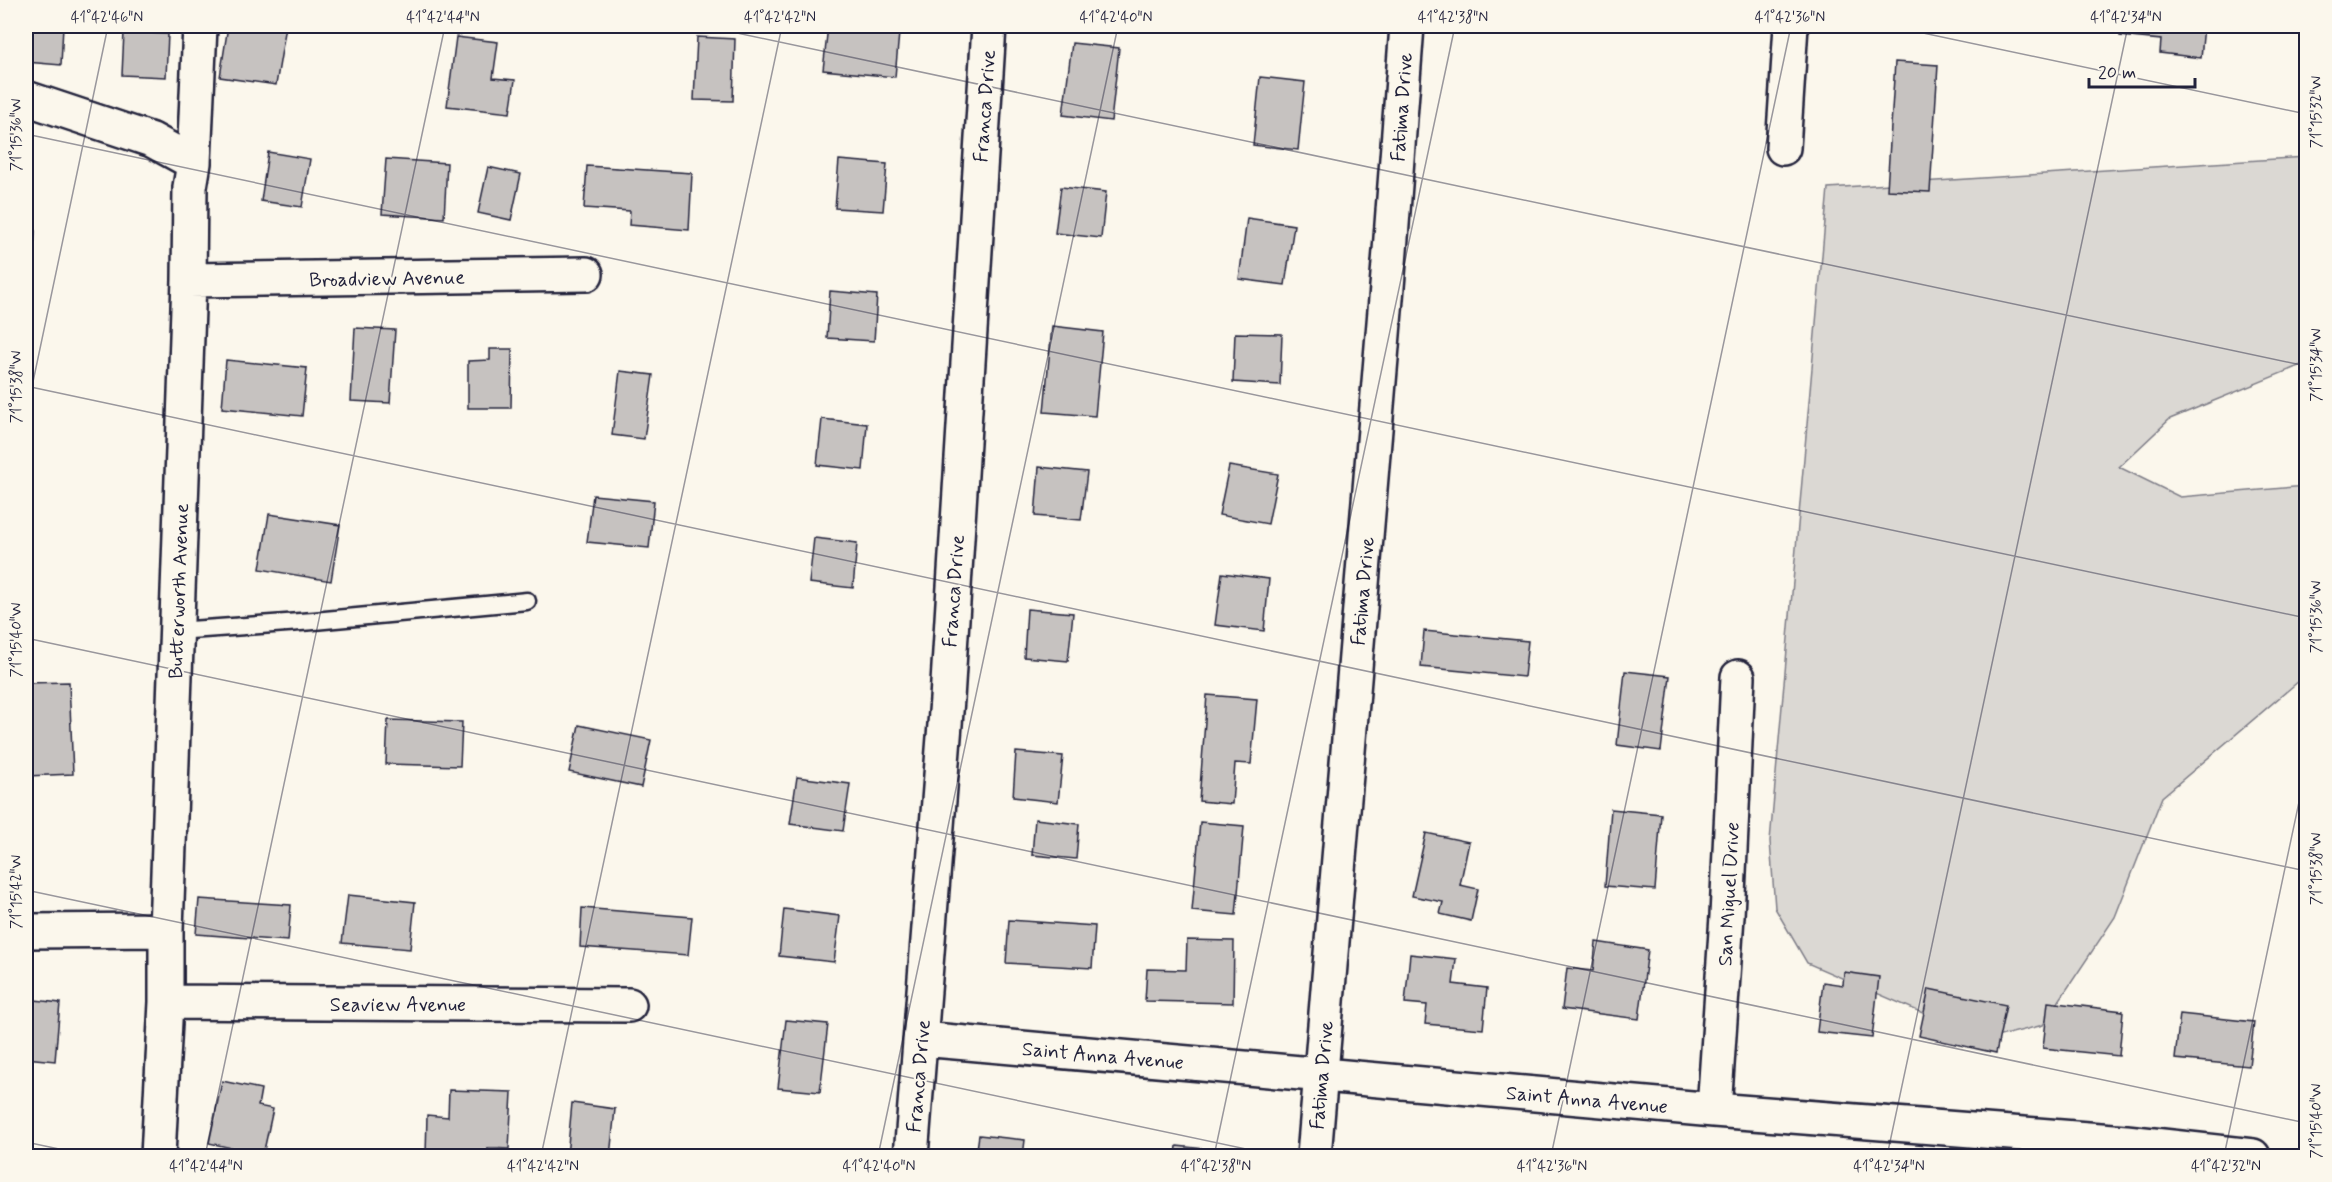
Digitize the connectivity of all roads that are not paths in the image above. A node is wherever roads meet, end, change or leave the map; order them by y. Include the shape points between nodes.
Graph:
1 (200, 26) edge
2 (988, 26) edge
3 (1407, 26) edge
4 (1791, 26) edge
5 (26, 98) edge
6 (1783, 148) dead end
7 (194, 163) junction
8 (586, 274) dead end
9 (189, 280) junction
10 (527, 601) dead end
11 (176, 631) junction
12 (1738, 677) dead end
13 (166, 930) junction
14 (26, 931) edge
15 (166, 1002) junction
16 (629, 1005) dead end
17 (922, 1039) junction
18 (1322, 1075) junction
19 (1714, 1110) junction
20 (2125, 1149) edge
21 (158, 1156) edge
22 (911, 1156) edge
23 (1314, 1156) edge
24 (2253, 1156) edge

1 - 7 street, Butterworth Avenue
2 - 17 street, Franca Drive
3 - 18 street, Fatima Drive
4 - 6 street
5 - 7 street via 152,140
7 - 9 street, Butterworth Avenue
8 - 9 street, Broadview Avenue
9 - 11 street, Butterworth Avenue
10 - 11 lane
11 - 13 street, Butterworth Avenue
12 - 19 street, San Miguel Drive
13 - 14 street
13 - 15 street, Butterworth Avenue
15 - 16 street, Seaview Avenue
15 - 21 street, Butterworth Avenue
17 - 18 street, Saint Anna Avenue
17 - 22 street, Franca Drive
18 - 19 street, Saint Anna Avenue
18 - 23 street, Fatima Drive
19 - 20 street, Saint Anna Avenue
20 - 24 street, Saint Anna Avenue

